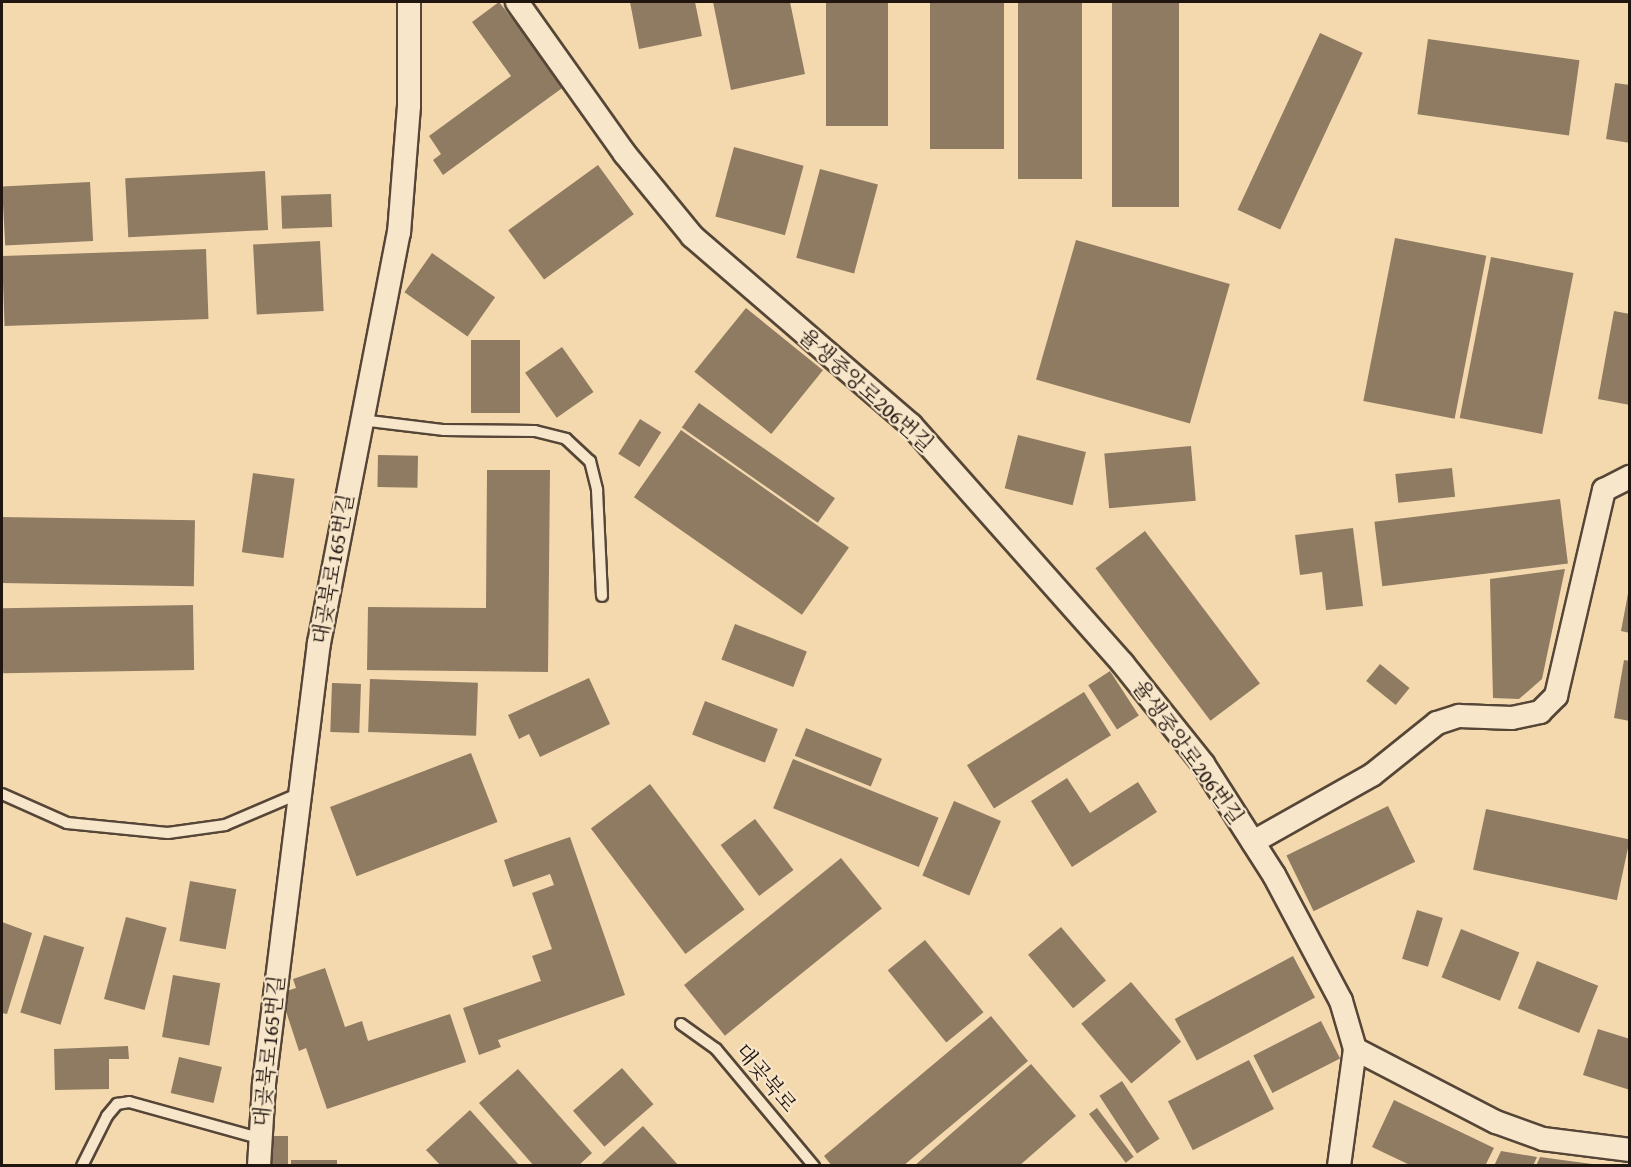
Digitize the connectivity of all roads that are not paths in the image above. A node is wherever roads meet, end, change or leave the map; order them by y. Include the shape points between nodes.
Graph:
1 (409, 2) edge
2 (517, 2) edge
3 (361, 420) junction
4 (1629, 477) edge
5 (602, 596) dead end
6 (301, 793) junction
7 (2, 794) edge
8 (1253, 842) junction
9 (681, 1024) dead end
10 (1355, 1049) junction
11 (259, 1138) junction
12 (1629, 1150) edge
13 (82, 1166) edge
14 (259, 1166) edge
15 (814, 1166) edge
16 (1339, 1166) edge

1 - 3 street, 대곶북로165번길 via 409,106 399,232
2 - 8 street, 율생중앙로206번길 via 625,154 692,236 911,425 1123,664 1203,764
3 - 5 lane via 444,430 536,431 566,439 590,461 597,490
3 - 6 street, 대곶북로165번길 via 319,643
4 - 8 street, 율생중앙로206번길 via 1604,490 1556,696 1540,712 1512,718 1458,716 1437,723 1372,775
6 - 7 lane via 225,825 168,832 67,823
6 - 11 street, 대곶북로165번길
8 - 10 street, 율생중앙로206번길 via 1341,1001
9 - 15 lane, 대곶북로 via 716,1049
10 - 12 street via 1496,1122 1543,1139
10 - 16 street, 율생중앙로206번길
11 - 13 lane, 대곶북로165번길 via 123,1103 107,1116
11 - 14 street, 대곶북로165번길

